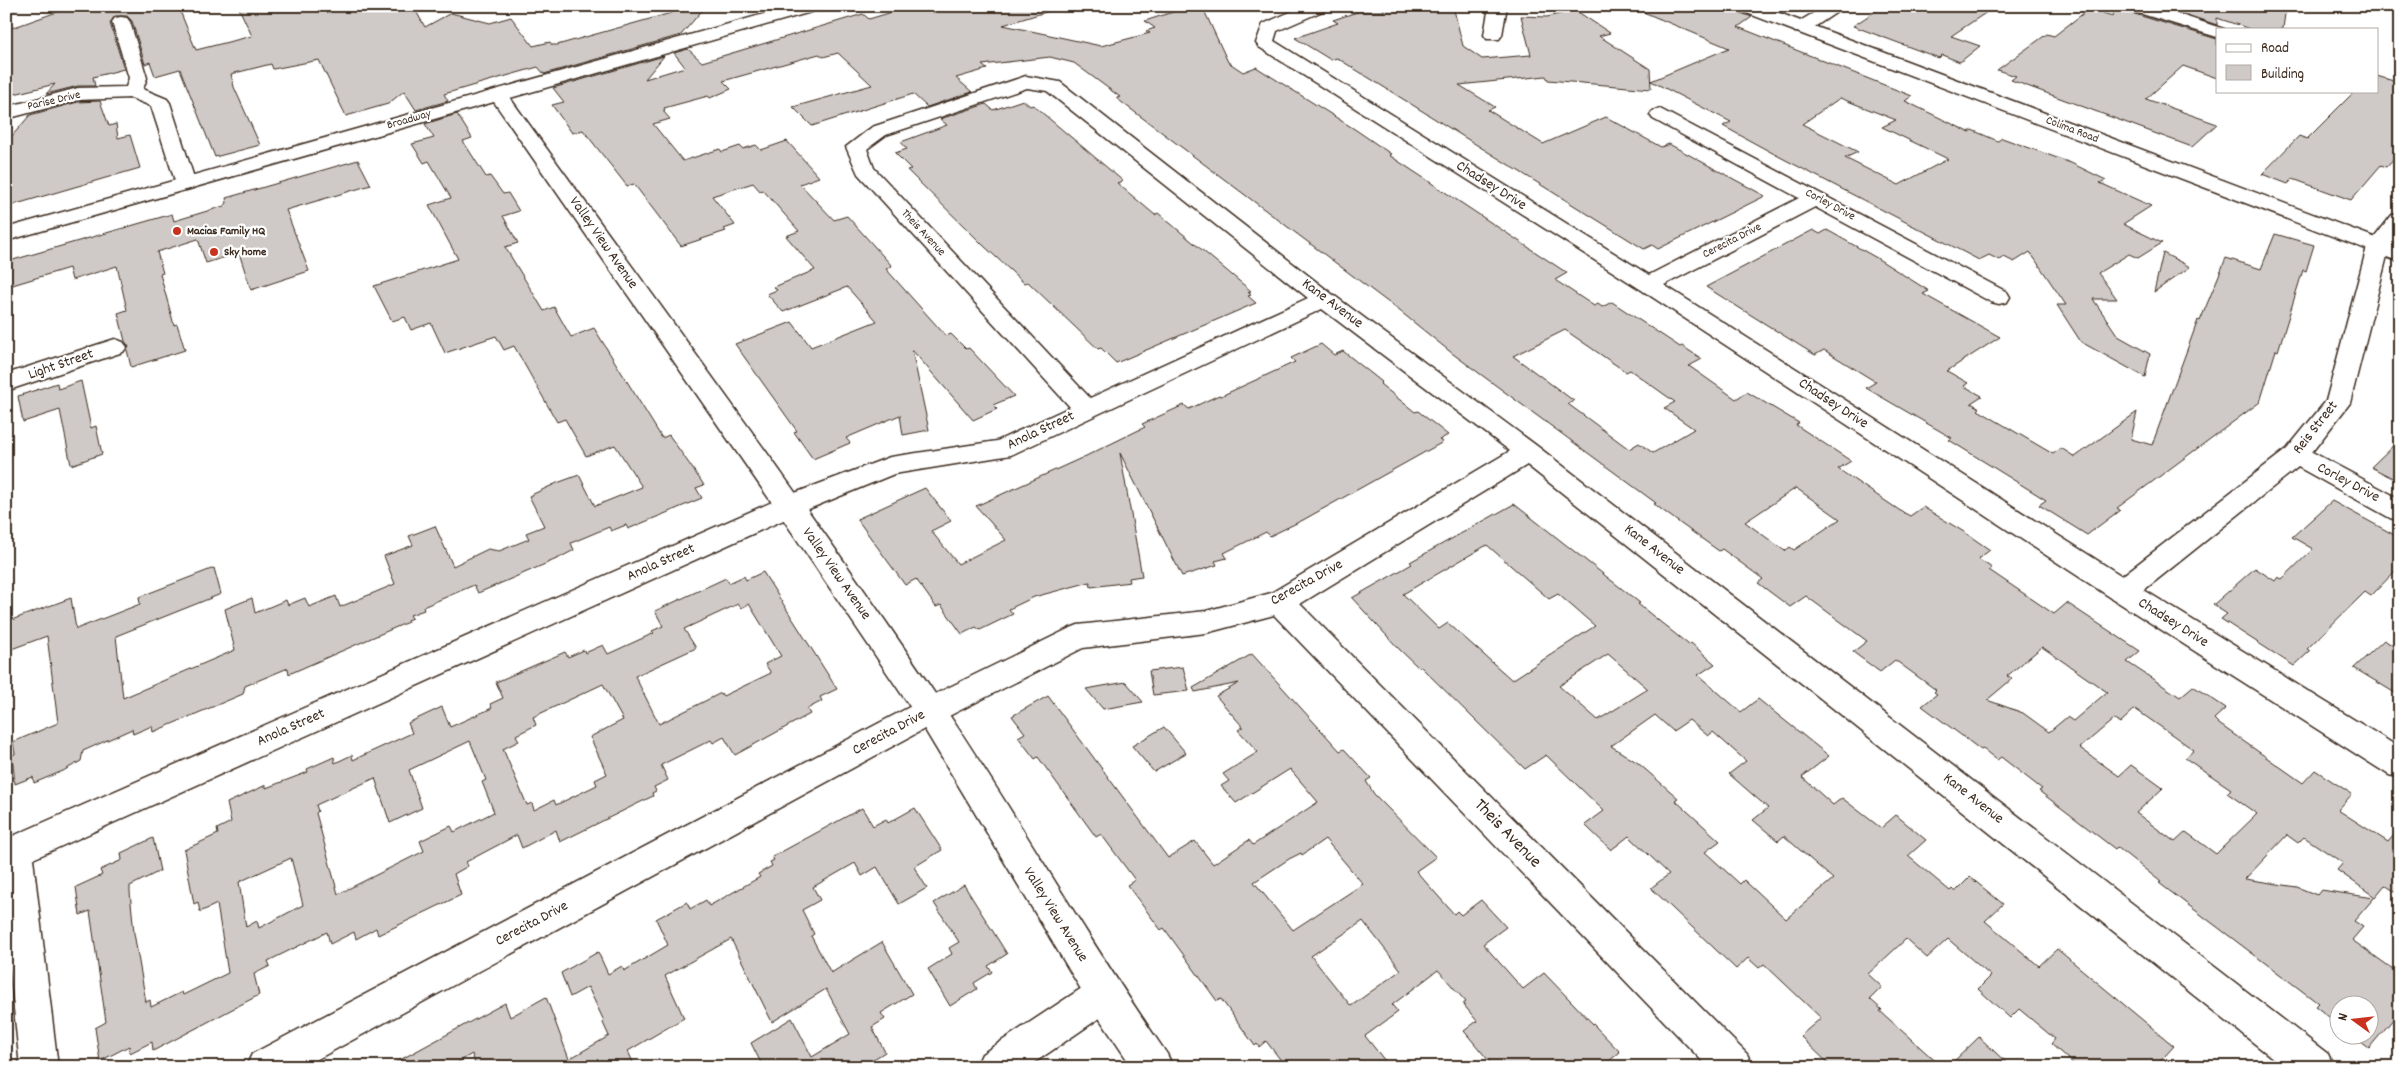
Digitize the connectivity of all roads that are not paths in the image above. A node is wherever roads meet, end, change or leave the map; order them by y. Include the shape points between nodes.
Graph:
1 (812, 6) edge
2 (1319, 6) edge
3 (1498, 6) edge
4 (1744, 6) edge
5 (1838, 6) edge
6 (2135, 6) edge
7 (121, 22) dead end
8 (1801, 28) junction
9 (2216, 32) edge
10 (1493, 35) dead end
11 (133, 92) junction
12 (498, 95) junction
13 (976, 99) joint
14 (6, 113) edge
15 (1660, 115) dead end
16 (186, 184) junction
17 (1816, 198) junction
18 (2400, 220) edge
19 (6, 235) edge
20 (2389, 251) edge
21 (1648, 284) junction
22 (1999, 297) dead end
23 (1324, 299) junction
24 (115, 347) dead end
25 (6, 383) edge
26 (1086, 410) junction
27 (1528, 452) junction
28 (2296, 455) junction
29 (789, 506) junction
30 (2400, 510) edge
31 (2123, 591) junction
32 (1280, 602) junction
33 (930, 711) junction
34 (2400, 765) edge
35 (11, 853) edge
36 (1104, 994) junction
37 (39, 1067) edge
38 (265, 1067) edge
39 (995, 1067) edge
40 (1154, 1067) edge
41 (1734, 1067) edge
42 (2315, 1067) edge

1 - 12 street, Broadway
2 - 21 street, Chadsey Drive via 1269,28 1265,43
3 - 10 street
4 - 8 street, Colima Road
5 - 8 street
6 - 9 street
7 - 11 street via 138,78
8 - 20 street, Colima Road
11 - 14 street, Parise Drive via 78,94
11 - 16 street, Parise Drive via 160,103
12 - 16 street, Broadway
12 - 29 street, Valley View Avenue
13 - 23 street, Kane Avenue via 1026,82 1053,86
13 - 26 street, Theis Avenue via 880,131 856,147 864,170
15 - 17 street, Corley Drive
16 - 19 street, Broadway
17 - 21 street, Cerecita Drive
17 - 22 street, Corley Drive
18 - 20 street
20 - 28 street, Reis Street via 2338,403
21 - 31 street, Chadsey Drive
23 - 26 street, Anola Street
23 - 27 street, Kane Avenue
24 - 25 street, Light Street
26 - 29 street, Anola Street via 1002,450 890,466
27 - 32 street, Cerecita Drive
27 - 42 street, Kane Avenue
28 - 30 street, Corley Drive
28 - 31 street, Reis Street
29 - 33 street, Valley View Avenue
29 - 35 street, Anola Street
31 - 34 street, Chadsey Drive
32 - 33 street, Cerecita Drive via 1206,622 1078,637
32 - 41 street, Theis Avenue
33 - 36 street, Valley View Avenue
33 - 38 street, Cerecita Drive
35 - 37 street
36 - 39 street
36 - 40 street, Valley View Avenue

